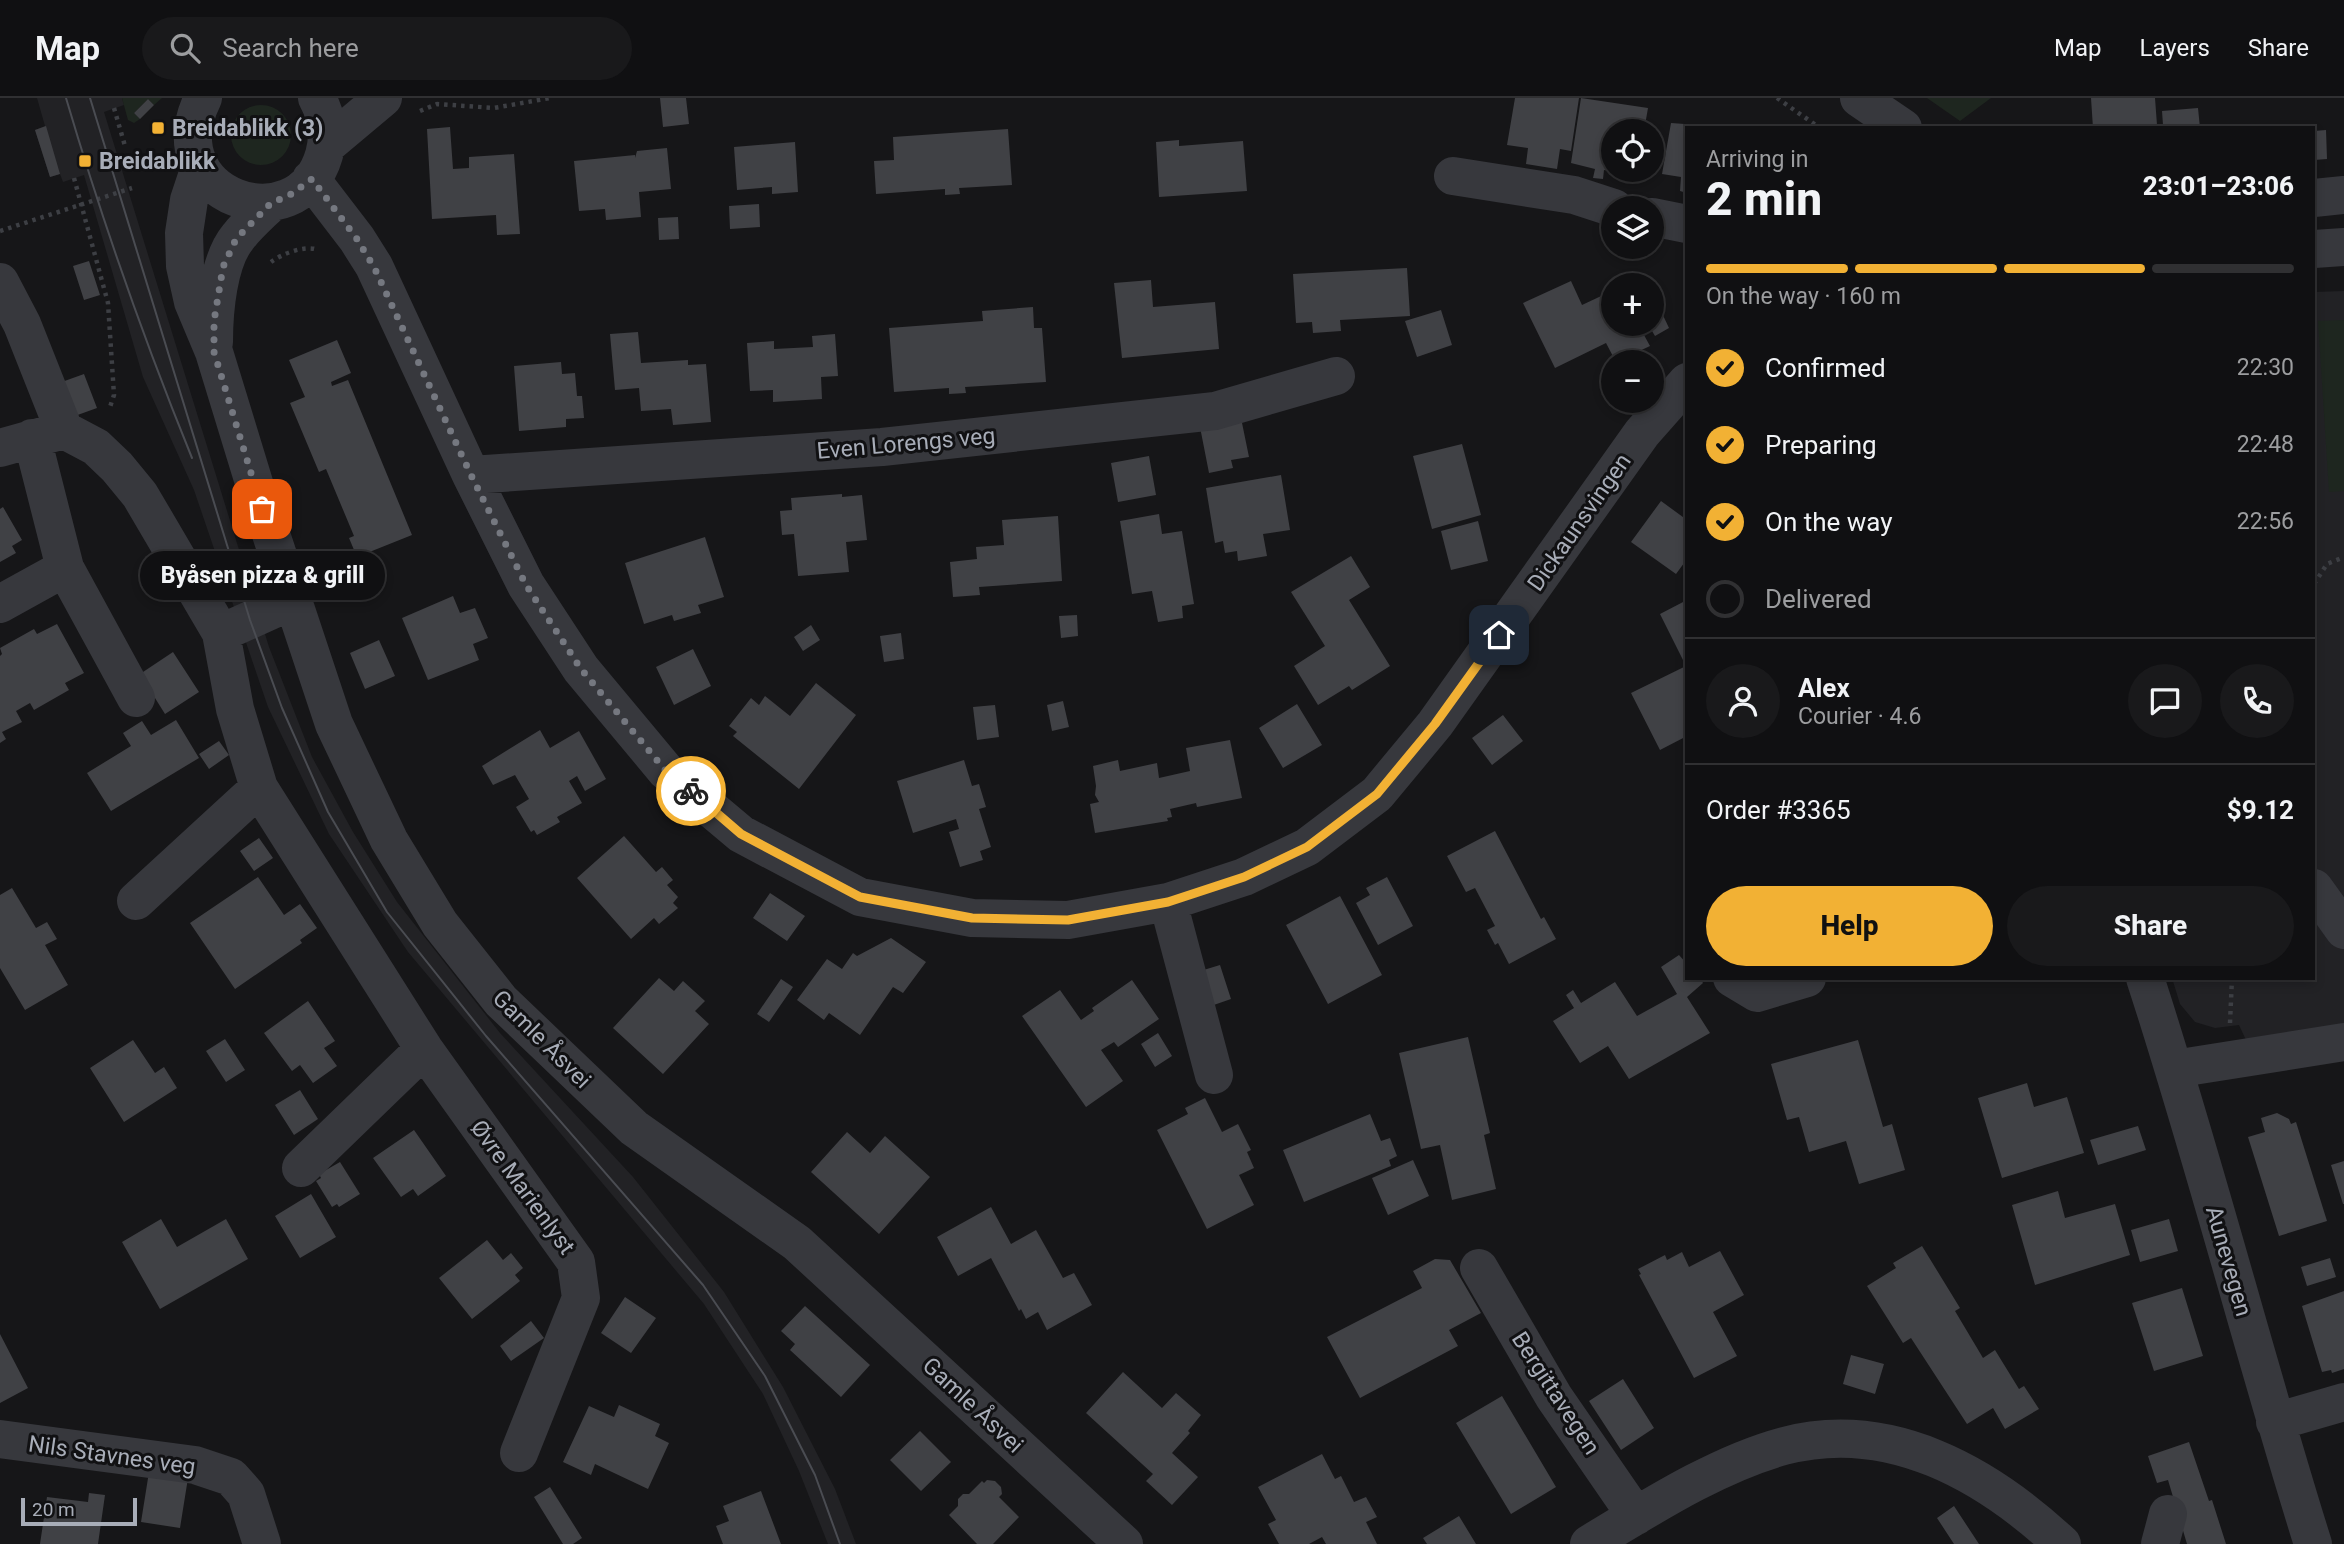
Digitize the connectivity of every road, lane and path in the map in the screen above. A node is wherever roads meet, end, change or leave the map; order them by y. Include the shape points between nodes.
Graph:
1 (203, 98) edge
2 (317, 98) edge
3 (550, 98) edge
4 (1777, 98) edge
5 (1859, 98) edge
6 (398, 106) edge
7 (114, 108) dead end
8 (1817, 126) edge
9 (1900, 126) edge
10 (327, 145) junction
11 (125, 146) dead end
12 (200, 167) junction
13 (1453, 176) dead end
14 (74, 178) dead end
15 (312, 179) junction
16 (132, 188) dead end
17 (2344, 195) edge
18 (2315, 198) edge
19 (272, 202) junction
20 (81, 204) junction
21 (1601, 204) edge
22 (1664, 219) edge
23 (1685, 224) edge
24 (0, 231) edge
25 (2344, 247) edge
26 (2315, 249) edge
27 (321, 251) dead end
28 (270, 263) dead end
29 (0, 282) edge
30 (214, 352) junction
31 (1336, 376) dead end
32 (1685, 384) edge
33 (48, 441) edge
34 (471, 475) junction
35 (2344, 557) edge
36 (65, 568) junction
37 (2315, 582) edge
38 (292, 601) junction
39 (0, 604) edge
40 (221, 634) junction
41 (136, 698) dead end
42 (259, 788) junction
43 (2315, 889) edge
44 (136, 901) dead end
45 (1168, 902) junction
46 (2344, 930) edge
47 (1735, 980) edge
48 (1800, 980) edge
49 (2146, 980) edge
50 (2344, 1042) edge
51 (424, 1049) junction
52 (2174, 1069) junction
53 (1214, 1075) dead end
54 (301, 1168) dead end
55 (1479, 1268) dead end
56 (2344, 1402) edge
57 (2275, 1422) junction
58 (0, 1439) edge
59 (519, 1452) dead end
60 (1636, 1516) junction
61 (262, 1544) edge
62 (1124, 1544) edge
63 (1589, 1544) edge
64 (2062, 1544) edge
65 (2313, 1544) edge

1 - 12 street via 192,131
2 - 10 street via 328,127
3 - 6 path via 494,108
4 - 8 path
5 - 9 street
6 - 10 street
7 - 11 path
10 - 15 street
12 - 19 street via 211,182 240,200
12 - 30 street, Gamle Åsvei via 189,200 185,266 193,302
13 - 21 street via 1574,195
14 - 20 path
15 - 19 street, Gamle Åsvei
15 - 34 street, Dickaunsvingen via 374,267
16 - 20 path
17 - 18 street
19 - 30 street, Gamle Åsvei via 236,239 223,267
20 - 24 path
20 - 33 path via 108,303 114,395
22 - 23 street
25 - 26 street
27 - 28 path via 309,248
29 - 33 street via 22,324
30 - 38 street, Gamle Åsvei
31 - 34 street, Even Lorengs veg via 1215,411 882,447
32 - 45 street, Dickaunsvingen via 1642,433 1435,724 1377,794 1307,847 1244,877
33 - 36 street
33 - 40 street, Øvre Marienlyst via 117,467 140,495
34 - 45 street, Dickaunsvingen via 526,585 581,669 666,771 741,834 860,897 972,918 1068,920
35 - 37 path via 2327,564
36 - 39 street
36 - 41 street
38 - 40 street
38 - 62 street, Gamle Åsvei via 334,724 389,840 440,924 501,1001 634,1128 797,1243
40 - 42 street, Øvre Marienlyst via 235,709
42 - 44 street
42 - 51 street, Øvre Marienlyst
43 - 46 street
45 - 53 street
47 - 48 street via 1757,993
49 - 52 street, Aunevegen
50 - 52 street
51 - 54 street
51 - 59 street, Øvre Marienlyst via 576,1262 581,1298
52 - 57 street, Aunevegen
55 - 60 street, Bergittavegen via 1554,1397
56 - 57 street
57 - 65 street, Aunevegen
58 - 61 street, Nils Stavnes veg via 195,1465 231,1477 246,1494
60 - 63 street
60 - 64 street via 1736,1464 1784,1446 1822,1439 1870,1439 1919,1451 1959,1468 2004,1496

